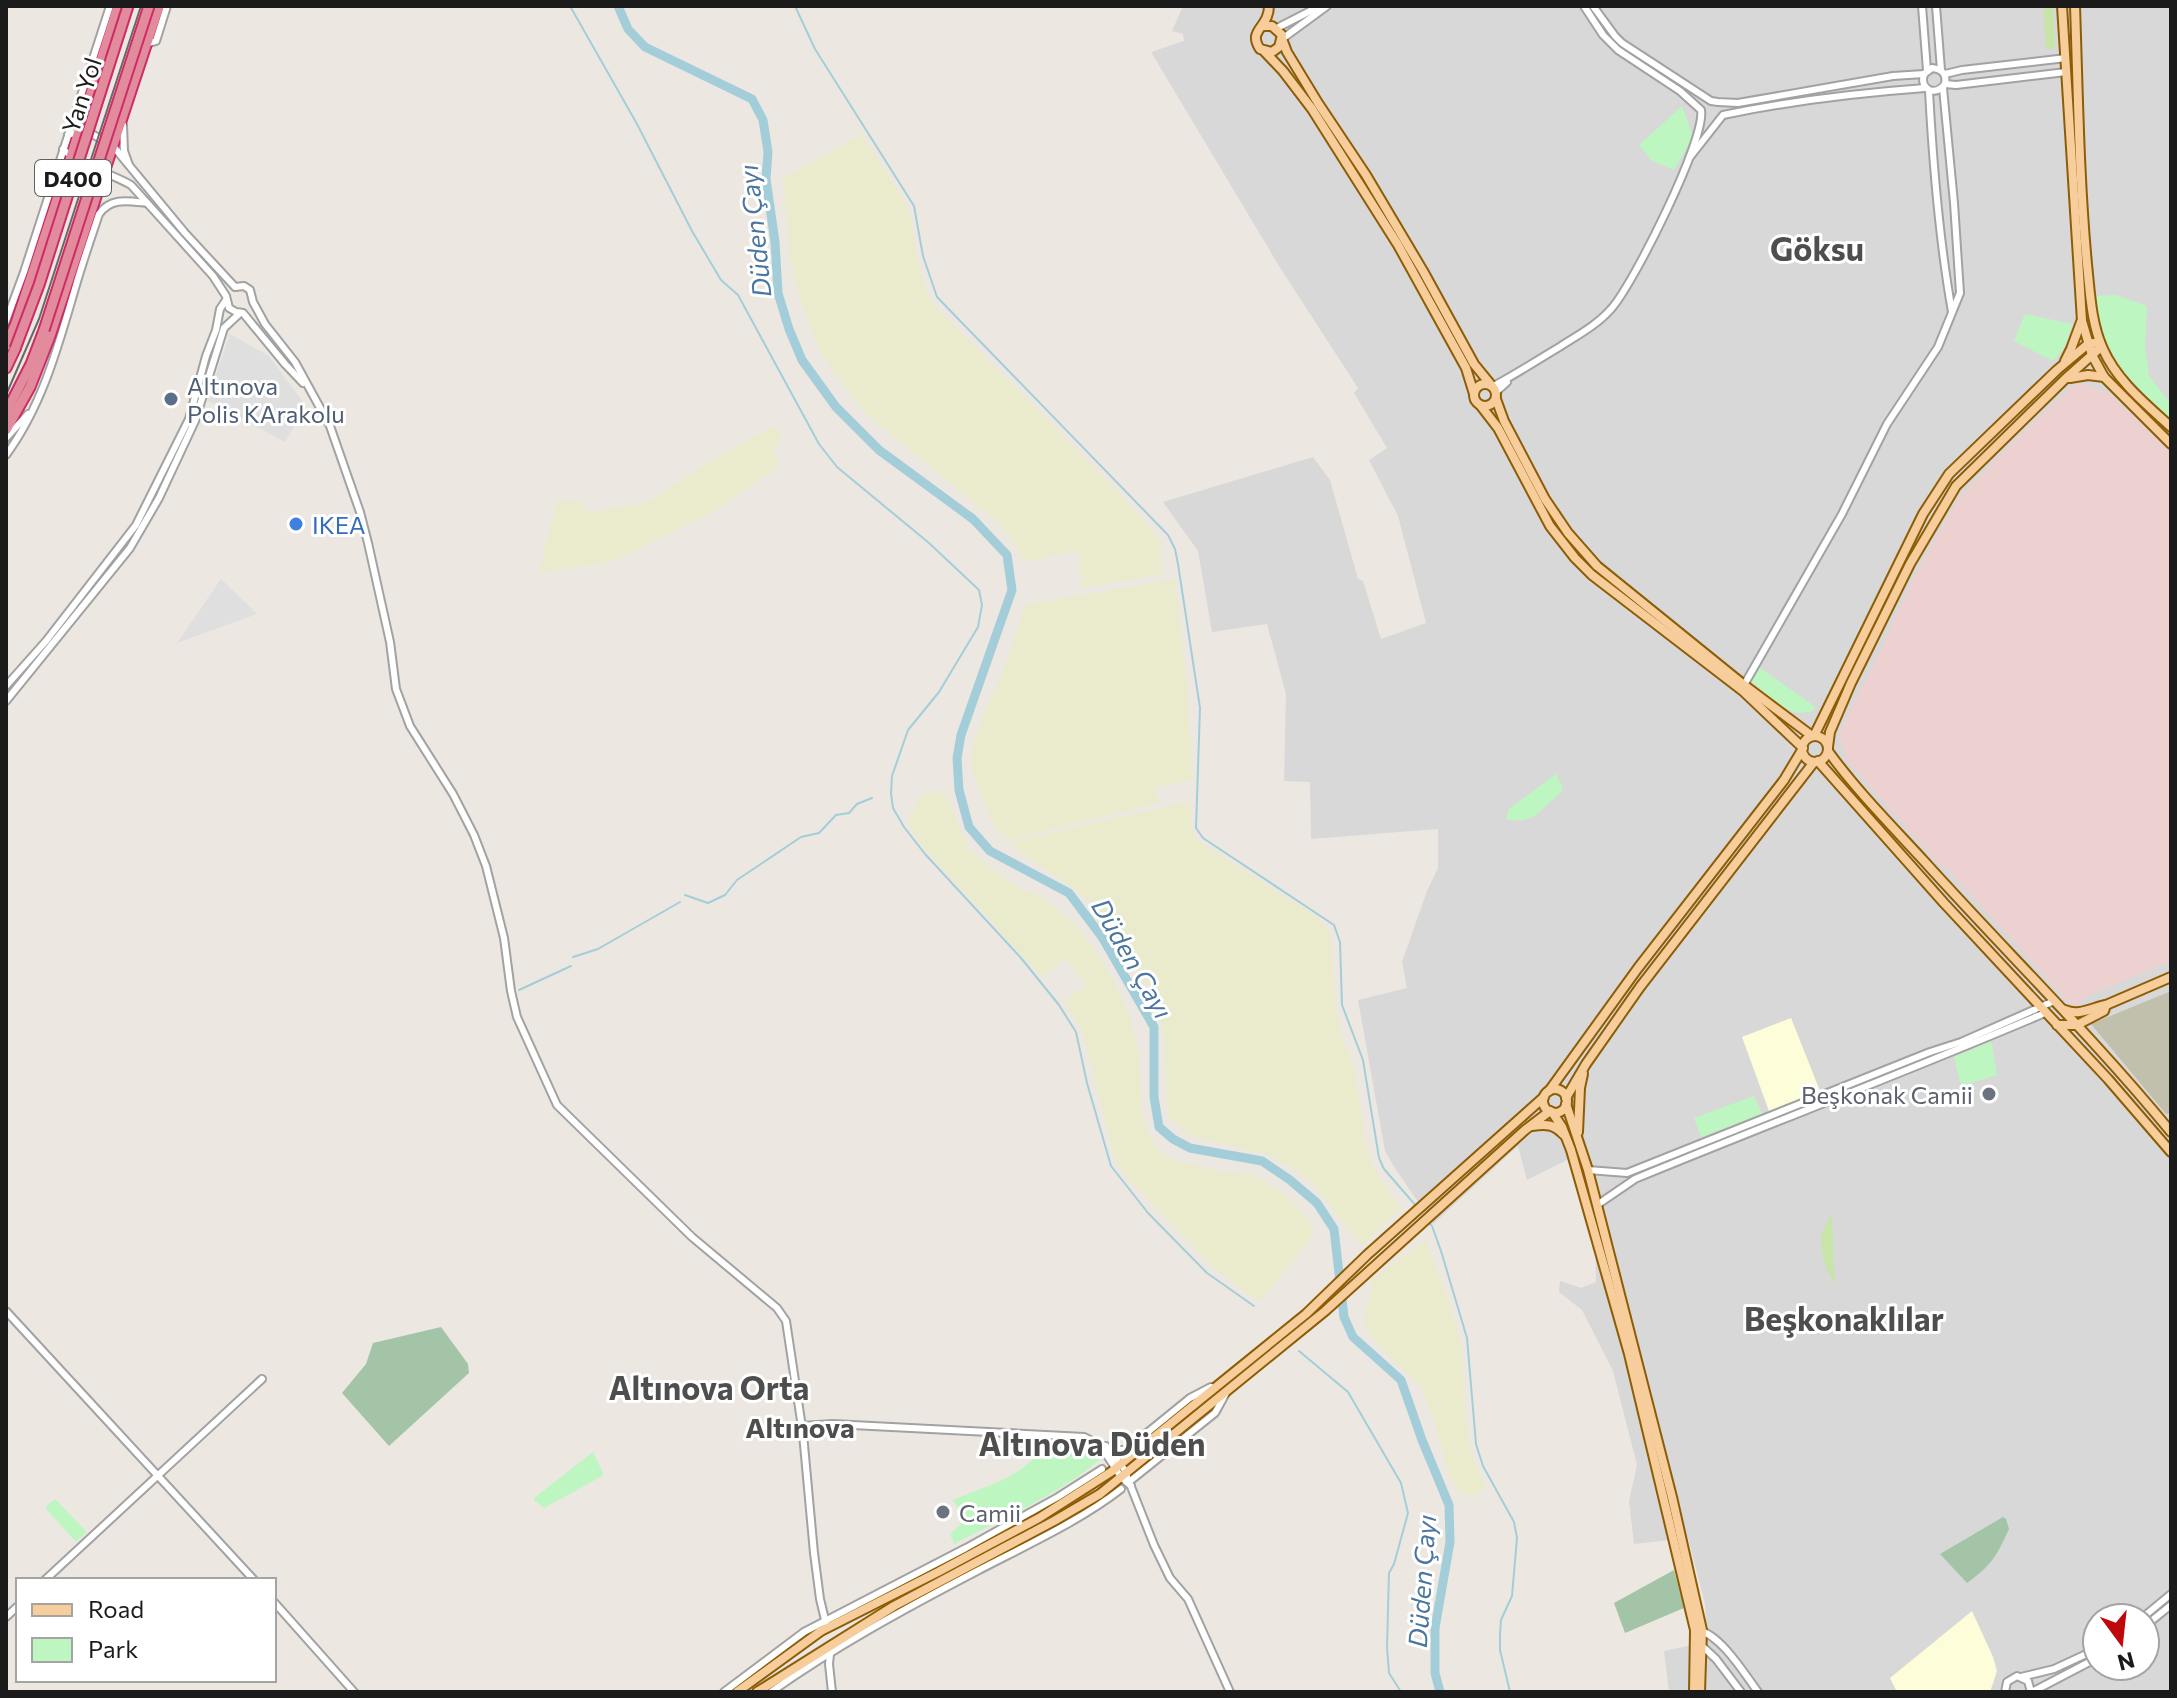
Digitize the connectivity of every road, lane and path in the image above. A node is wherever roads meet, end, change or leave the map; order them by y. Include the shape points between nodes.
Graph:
1 (114, 6) edge
2 (128, 6) edge
3 (149, 6) edge
4 (159, 6) edge
5 (167, 6) edge
6 (1270, 6) edge
7 (1320, 6) edge
8 (1327, 6) edge
9 (1584, 6) edge
10 (1593, 6) edge
11 (1922, 6) edge
12 (1936, 6) edge
13 (2062, 6) edge
14 (2075, 6) edge
15 (1263, 26) junction
16 (1277, 28) junction
17 (1282, 39) junction
18 (151, 43) junction
19 (1264, 51) junction
20 (2066, 58) junction
21 (1926, 72) junction
22 (1943, 72) junction
23 (2066, 72) junction
24 (1944, 86) junction
25 (1927, 89) junction
26 (1714, 101) junction
27 (1702, 114) junction
28 (123, 115) junction
29 (1723, 115) junction
30 (1715, 122) junction
31 (73, 134) junction
32 (113, 146) junction
33 (67, 153) junction
34 (1690, 157) junction
35 (130, 168) junction
36 (105, 171) junction
37 (126, 182) junction
38 (125, 201) junction
39 (148, 203) junction
40 (76, 262) junction
41 (77, 281) junction
42 (235, 287) junction
43 (226, 298) junction
44 (253, 302) junction
45 (1952, 312) junction
46 (241, 313) junction
47 (6, 321) edge
48 (2082, 321) junction
49 (2088, 344) junction
50 (2100, 344) junction
51 (11, 348) edge
52 (2092, 355) junction
53 (2062, 366) junction
54 (6, 368) edge
55 (2104, 377) junction
56 (2065, 379) junction
57 (309, 388) junction
58 (1494, 391) junction
59 (1474, 394) junction
60 (1481, 406) junction
61 (30, 412) junction
62 (6, 413) edge
63 (2171, 427) edge
64 (6, 430) edge
65 (6, 438) edge
66 (2171, 444) edge
67 (6, 455) edge
68 (1744, 685) junction
69 (6, 686) edge
70 (6, 701) edge
71 (1813, 736) junction
72 (1802, 749) junction
73 (1828, 749) junction
74 (1816, 762) junction
75 (2171, 977) edge
76 (2057, 1004) junction
77 (2106, 1005) junction
78 (2044, 1013) junction
79 (2057, 1025) junction
80 (2082, 1025) junction
81 (1586, 1064) junction
82 (1546, 1094) junction
83 (1566, 1101) junction
84 (1551, 1112) junction
85 (1532, 1126) junction
86 (2171, 1132) edge
87 (1567, 1138) junction
88 (1579, 1141) junction
89 (2171, 1152) edge
90 (1588, 1170) junction
91 (1597, 1205) junction
92 (6, 1311) edge
93 (262, 1379) dead end
94 (1222, 1383) junction
95 (801, 1426) junction
96 (1101, 1446) junction
97 (1110, 1450) junction
98 (1119, 1466) junction
99 (1102, 1469) dead end
100 (158, 1476) junction
101 (1127, 1479) junction
102 (1121, 1489) dead end
103 (1058, 1497) junction
104 (1071, 1499) junction
105 (1080, 1505) junction
106 (1074, 1519) junction
107 (47, 1578) edge
108 (252, 1578) edge
109 (276, 1604) edge
110 (828, 1624) junction
111 (1698, 1636) junction
112 (812, 1637) junction
113 (841, 1640) junction
114 (828, 1651) junction
115 (2081, 1656) edge
116 (2081, 1666) edge
117 (2021, 1677) junction
118 (2004, 1691) edge
119 (354, 1692) edge
120 (724, 1692) edge
121 (737, 1692) edge
122 (757, 1692) edge
123 (771, 1692) edge
124 (832, 1692) edge
125 (1230, 1692) edge
126 (1694, 1692) edge
127 (1700, 1692) edge
128 (1741, 1692) edge
129 (1758, 1692) edge
130 (2031, 1692) edge

1 - 31 street, Yan Yol
1 - 31 highway via 115,18
2 - 51 highway, D400, bridge via 39,285
3 - 62 highway, D400, bridge via 44,330
4 - 18 highway
5 - 18 street
6 - 15 main road
6 - 16 main road
7 - 16 street
8 - 17 street
9 - 27 street via 1618,50 1680,91
10 - 26 street via 1622,43
11 - 21 street
12 - 22 street
13 - 20 main road
14 - 50 main road via 2084,234
15 - 16 main road
15 - 19 main road via 1255,37
16 - 17 main road
17 - 19 main road via 1276,50
17 - 58 main road
18 - 28 highway
19 - 59 main road via 1312,109 1392,235 1466,368
20 - 22 street
20 - 23 main road
21 - 22 street
21 - 25 street
21 - 26 street via 1738,103
22 - 24 street
23 - 24 street
23 - 48 main road
24 - 25 street via 1934,92
24 - 45 street via 1960,293
25 - 29 street via 1874,91
25 - 45 street
26 - 27 street via 1704,104
26 - 29 street
27 - 30 street
27 - 34 street
28 - 32 highway
28 - 35 street
29 - 30 street
30 - 34 street
31 - 32 street via 92,134
31 - 33 highway
32 - 35 street
32 - 36 highway
33 - 36 street
33 - 47 street, Yan Yol
33 - 51 highway
34 - 58 street via 1639,267 1612,308
35 - 42 street
36 - 37 street
36 - 40 highway
37 - 38 street
37 - 39 street
38 - 39 street
38 - 41 street via 110,203 99,214
39 - 43 street
40 - 41 street
40 - 64 highway via 30,387
41 - 61 street via 51,368
42 - 43 street
42 - 44 street via 247,288
43 - 46 street via 229,308
43 - 69 street via 189,419 136,525
44 - 46 street
44 - 57 street
45 - 68 street via 1938,347 1887,424
46 - 57 street
46 - 70 street via 224,328 195,421 138,535
48 - 49 main road
48 - 53 main road
49 - 50 main road
49 - 52 main road
49 - 53 main road
50 - 52 main road
50 - 63 main road via 2127,386
51 - 54 highway, D400
52 - 55 main road
52 - 56 main road
53 - 71 main road via 1949,474 1923,514
55 - 56 main road
55 - 66 main road
56 - 73 main road via 1956,486 1851,683
57 - 95 street via 330,426 360,512 396,689 410,726 453,794 486,866 517,1017 540,1071 562,1111 692,1237 777,1308 786,1321
58 - 59 main road via 1480,385
58 - 60 main road via 1491,405
58 - 68 main road via 1504,421 1568,533 1597,566
59 - 60 main road
60 - 72 main road via 1550,526 1575,558 1743,691
61 - 65 street
61 - 67 street
68 - 71 main road
71 - 72 main road
71 - 73 main road via 1822,737
72 - 74 main road
72 - 82 main road via 1784,780
73 - 74 main road
73 - 76 main road
74 - 78 main road
74 - 81 main road
75 - 77 main road
76 - 77 main road via 2073,1013
76 - 78 main road
76 - 80 main road
77 - 80 main road
78 - 79 main road
78 - 90 street via 1930,1052 1627,1173
78 - 91 street via 1635,1179
79 - 80 main road
79 - 89 main road
80 - 86 main road
81 - 83 main road
81 - 88 main road
82 - 83 main road via 1559,1090
82 - 84 main road via 1544,1105
82 - 94 main road
83 - 84 main road via 1562,1110
83 - 88 main road
84 - 85 main road
84 - 87 main road
85 - 87 main road via 1557,1127
85 - 101 main road
87 - 111 main road via 1629,1354
88 - 90 main road
90 - 91 main road
91 - 111 main road via 1672,1497
92 - 100 street
93 - 100 street
94 - 97 street via 1190,1398 1126,1450
94 - 98 main road
95 - 96 street via 1084,1437
95 - 110 street via 814,1553
96 - 97 street
96 - 98 street
97 - 98 street
98 - 101 street
98 - 104 main road
99 - 103 street
100 - 107 street
100 - 108 street
101 - 105 main road
101 - 125 street via 1170,1578 1188,1599
102 - 106 street
103 - 104 street
103 - 110 street
104 - 110 main road via 938,1572
105 - 106 street
105 - 113 main road
106 - 114 street
109 - 119 street
110 - 112 main road
110 - 113 main road
110 - 120 street via 804,1632
111 - 126 main road
111 - 127 main road
111 - 128 street
111 - 129 street via 1710,1633
112 - 114 main road
112 - 121 main road
113 - 114 main road
114 - 122 main road
114 - 123 street
114 - 124 street
115 - 117 street
116 - 130 street
117 - 118 street via 2010,1679
117 - 130 street

